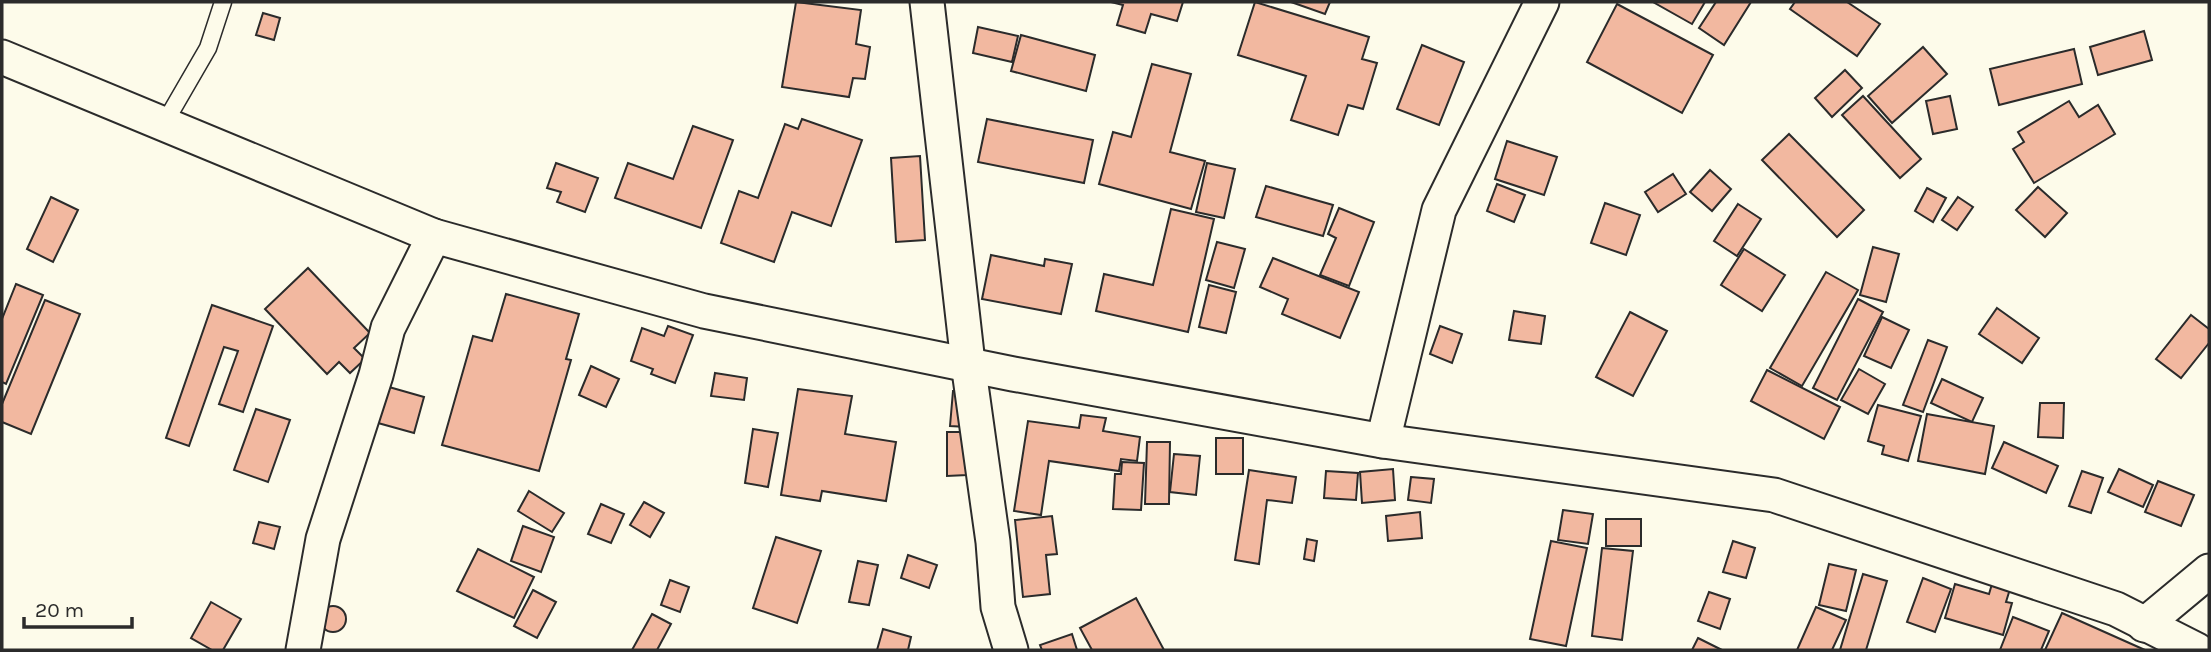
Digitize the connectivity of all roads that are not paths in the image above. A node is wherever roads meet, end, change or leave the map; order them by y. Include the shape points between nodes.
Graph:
1 (223, 2) edge
2 (927, 2) edge
3 (1542, 2) edge
4 (2, 57) edge
5 (164, 124) junction
6 (434, 236) junction
7 (968, 363) junction
8 (1383, 441) junction
9 (2209, 572) edge
10 (2144, 625) junction
11 (303, 650) edge
12 (1011, 650) edge
13 (2197, 650) edge

1 - 5 lane via 208,48
2 - 7 street
3 - 8 street via 1439,210
4 - 5 street
5 - 6 street
6 - 7 street via 704,311
6 - 11 street via 388,328 323,539
7 - 8 street
7 - 12 street via 998,607
8 - 10 street via 1774,495 2116,609
9 - 10 street
10 - 13 street

